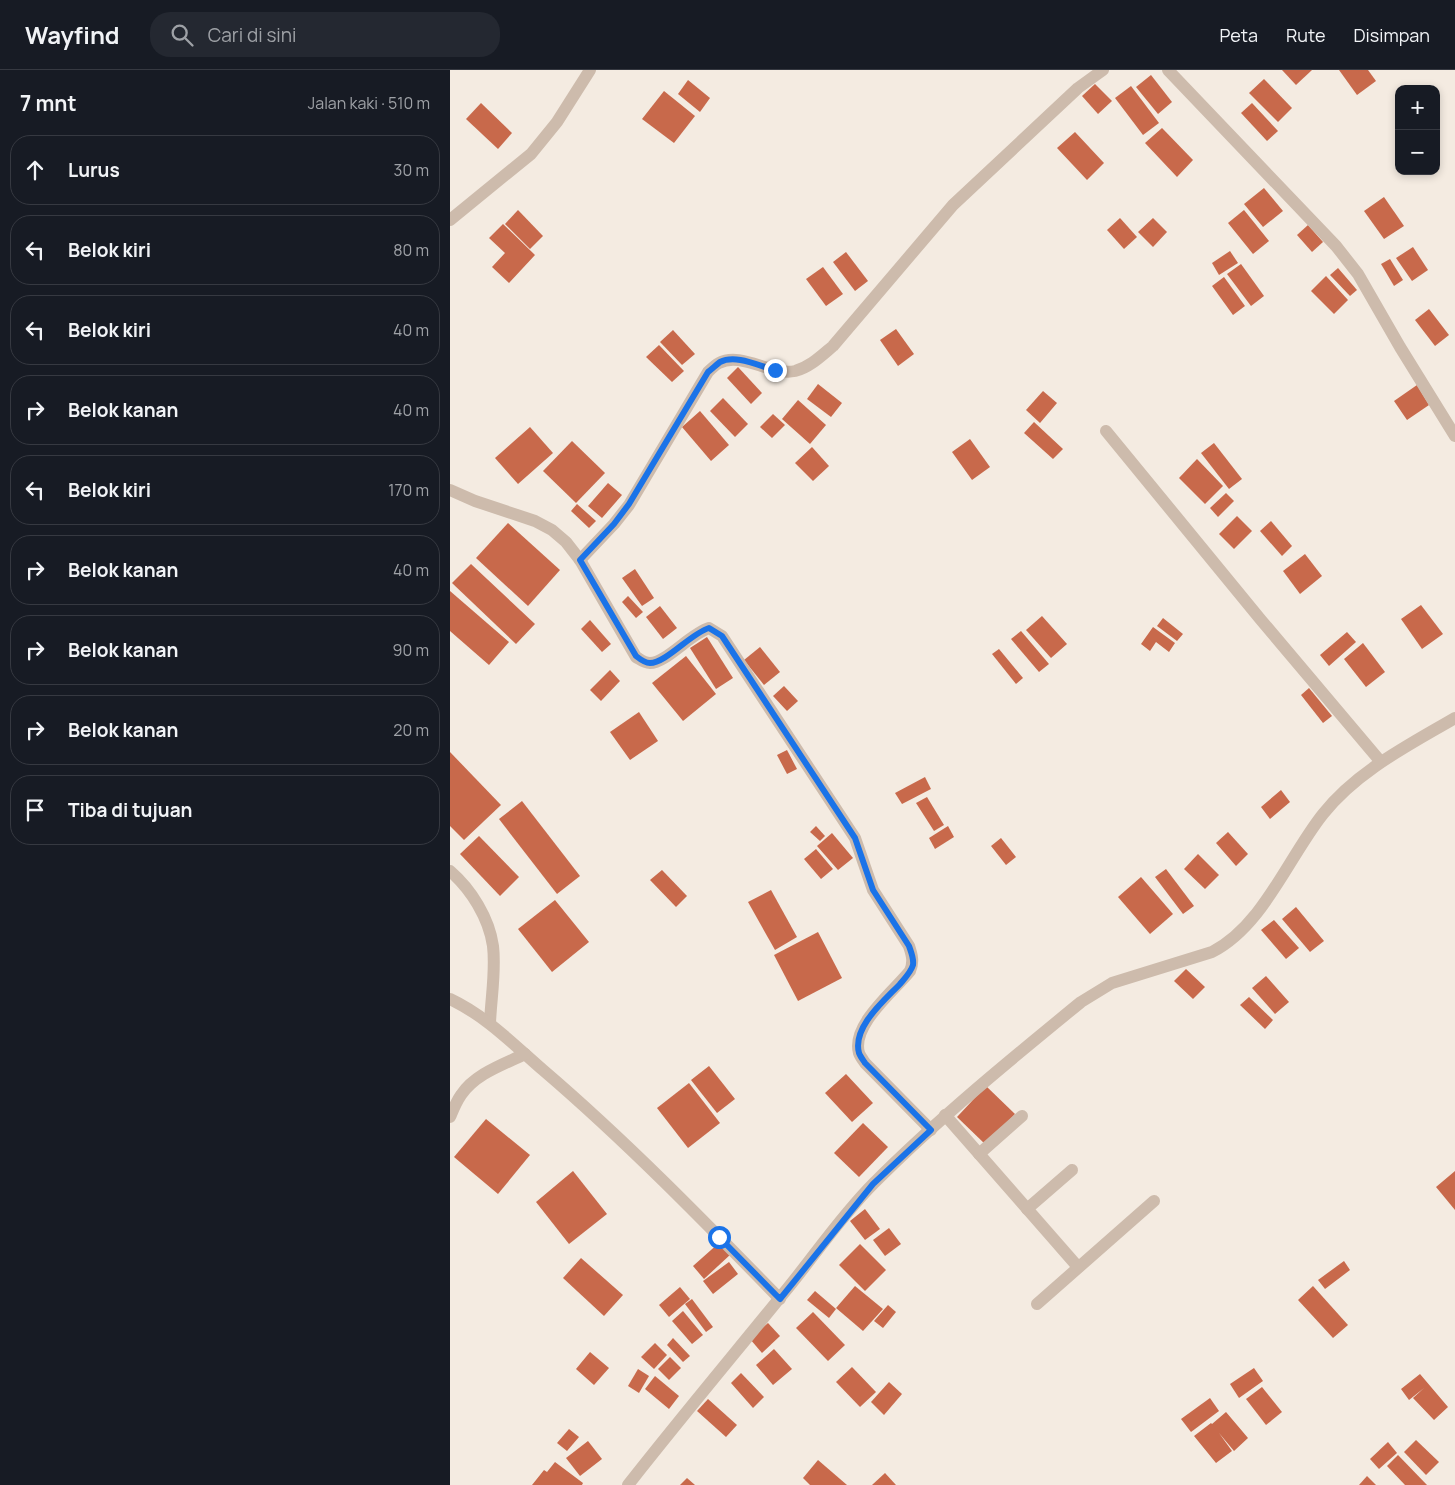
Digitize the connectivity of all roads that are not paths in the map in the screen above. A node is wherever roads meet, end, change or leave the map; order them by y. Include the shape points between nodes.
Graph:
1 (590, 70) edge
2 (1103, 70) edge
3 (1168, 70) edge
4 (450, 220) edge
5 (1106, 431) dead end
6 (1455, 436) edge
7 (450, 490) edge
8 (580, 560) junction
9 (1455, 718) edge
10 (1381, 762) junction
11 (450, 871) edge
12 (450, 999) edge
13 (490, 1023) junction
14 (524, 1054) junction
15 (946, 1115) junction
16 (1022, 1116) dead end
17 (450, 1117) edge
18 (931, 1130) junction
19 (979, 1154) junction
20 (1072, 1170) dead end
21 (1154, 1201) dead end
22 (1028, 1209) junction
23 (1078, 1268) junction
24 (780, 1299) junction
25 (1037, 1304) dead end
26 (628, 1485) edge

1 - 4 street via 557,122 531,154
2 - 8 street via 1078,88 953,205 833,346 811,364 793,371 726,360 708,372 629,504
3 - 6 street via 1336,246 1358,274
5 - 10 street
7 - 8 street via 552,530
8 - 18 street via 636,656 645,662 662,659 700,631 709,628 722,636 855,838 873,890 909,946 913,964 904,980 868,1019 858,1043 859,1053
9 - 10 street
10 - 15 street via 1346,789 1323,813 1264,901 1226,945 1112,983 1096,992
11 - 13 street via 468,890 480,910 493,946
12 - 13 street
13 - 14 street
14 - 17 street via 472,1083 460,1096
14 - 24 street via 592,1112
15 - 18 street
15 - 19 street
16 - 19 street
18 - 24 street via 873,1184
19 - 22 street
20 - 22 street
21 - 23 street
22 - 23 street
23 - 25 street
24 - 26 street

